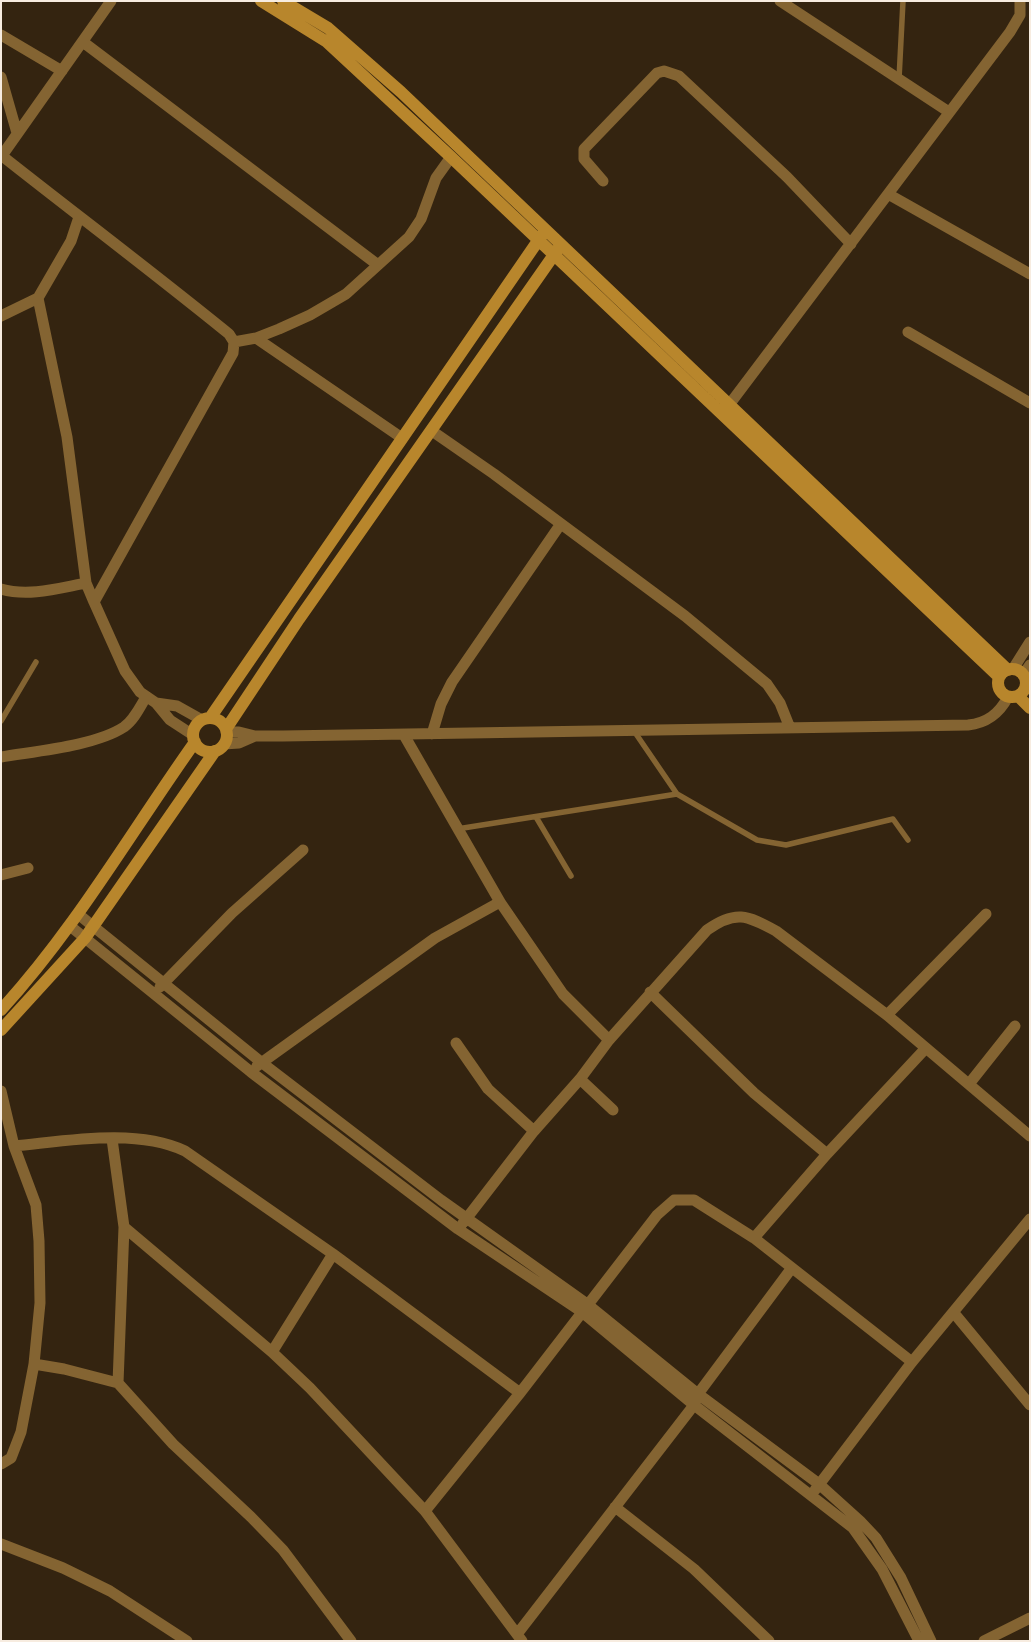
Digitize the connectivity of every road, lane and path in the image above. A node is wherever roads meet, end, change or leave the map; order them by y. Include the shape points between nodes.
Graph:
1 (111, 1) edge
2 (262, 1) edge
3 (283, 1) edge
4 (780, 1) edge
5 (903, 1) edge
6 (1020, 1) edge
7 (1, 35) edge
8 (83, 42) junction
9 (62, 71) junction
10 (1, 77) edge
11 (899, 78) junction
12 (949, 112) junction
13 (17, 132) junction
14 (2, 156) edge
15 (450, 157) junction
16 (603, 181) dead end
17 (888, 194) junction
18 (79, 217) junction
19 (541, 236) junction
20 (851, 244) junction
21 (561, 245) junction
22 (553, 256) junction
23 (378, 266) junction
24 (1030, 274) edge
25 (38, 298) junction
26 (1, 316) edge
27 (908, 332) dead end
28 (256, 338) junction
29 (234, 342) junction
30 (1030, 403) edge
31 (729, 405) junction
32 (432, 431) junction
33 (402, 438) junction
34 (560, 525) junction
35 (86, 583) junction
36 (1, 589) edge
37 (94, 602) junction
38 (1030, 642) edge
39 (36, 662) dead end
40 (1017, 681) edge
41 (151, 700) junction
42 (1030, 708) edge
43 (206, 719) junction
44 (1, 721) edge
45 (790, 728) junction
46 (634, 731) junction
47 (432, 734) junction
48 (404, 735) junction
49 (194, 739) junction
50 (223, 739) junction
51 (1, 757) edge
52 (676, 794) junction
53 (536, 817) junction
54 (456, 829) junction
55 (908, 840) dead end
56 (303, 850) dead end
57 (28, 868) dead end
58 (1, 875) edge
59 (571, 876) dead end
60 (500, 902) junction
61 (78, 914) junction
62 (986, 914) dead end
63 (70, 926) junction
64 (94, 926) junction
65 (85, 938) junction
66 (164, 983) junction
67 (650, 992) junction
68 (154, 994) junction
69 (1, 1010) edge
70 (887, 1015) junction
71 (1015, 1026) dead end
72 (1, 1030) edge
73 (609, 1040) junction
74 (456, 1043) dead end
75 (926, 1048) junction
76 (261, 1062) junction
77 (251, 1072) junction
78 (580, 1079) junction
79 (969, 1084) junction
80 (1, 1091) edge
81 (613, 1110) dead end
82 (534, 1131) junction
83 (1030, 1136) edge
84 (112, 1139) junction
85 (14, 1146) junction
86 (827, 1154) junction
87 (467, 1218) junction
88 (1030, 1219) edge
89 (124, 1227) junction
90 (458, 1229) junction
91 (754, 1238) junction
92 (333, 1254) junction
93 (791, 1269) junction
94 (584, 1308) junction
95 (954, 1312) junction
96 (272, 1352) junction
97 (912, 1362) junction
98 (34, 1364) junction
99 (118, 1383) junction
100 (520, 1394) junction
101 (696, 1400) junction
102 (1030, 1405) edge
103 (1, 1464) edge
104 (815, 1489) junction
105 (615, 1507) junction
106 (425, 1511) junction
107 (1, 1545) edge
108 (1030, 1618) edge
109 (520, 1637) edge
110 (186, 1641) edge
111 (351, 1641) edge
112 (769, 1641) edge
113 (919, 1641) edge
114 (931, 1641) edge
115 (984, 1641) edge

1 - 8 street
2 - 15 street via 326,42
3 - 19 street via 341,38 401,92
4 - 11 street
5 - 11 lane
6 - 12 street via 1022,8 1014,27
7 - 9 street
8 - 9 street
8 - 23 street
9 - 13 street
10 - 13 street
11 - 12 street
12 - 17 street
13 - 14 street
14 - 18 street
15 - 19 street
15 - 23 street via 436,178 416,229
16 - 20 street via 584,159 584,149 657,73 671,72 787,177
17 - 20 street
17 - 24 street
18 - 25 street via 71,241
18 - 29 street via 143,264 229,334
19 - 21 street
19 - 22 street
19 - 33 street
20 - 31 street
21 - 22 street
21 - 31 street
22 - 32 street
22 - 40 street
23 - 28 street via 346,294 310,315
25 - 26 street
25 - 35 street via 68,437
27 - 30 street
28 - 29 street
28 - 33 street
29 - 37 street via 233,353
31 - 40 street
32 - 34 street
32 - 50 street via 299,619
33 - 43 street
34 - 45 street via 685,616 767,684 780,703
34 - 47 street via 452,682
35 - 36 street via 35,592
35 - 37 street
37 - 41 street via 125,671
38 - 40 street
39 - 44 lane
40 - 42 street
40 - 45 street via 1000,710 988,720 968,726
41 - 43 street via 177,706
41 - 49 street
41 - 51 street via 125,727 107,736
43 - 49 street via 194,729
43 - 50 street via 221,723
45 - 46 street
46 - 47 street
46 - 52 lane
47 - 48 street
48 - 50 street via 254,736 239,732
48 - 54 street
49 - 50 street via 203,750
49 - 61 street
50 - 64 street
52 - 53 lane
52 - 55 lane via 757,840 786,845 893,818
53 - 54 lane
53 - 59 lane
54 - 60 street
56 - 66 street via 232,913
57 - 58 street
60 - 73 street via 563,994
60 - 76 street via 435,938
61 - 63 street
61 - 64 street
62 - 70 street
63 - 65 street
63 - 69 street via 30,979
64 - 65 street
64 - 66 street
65 - 68 street
65 - 72 street
66 - 68 street
66 - 76 street
67 - 70 street via 707,930 723,918 739,917 756,920 776,931
67 - 73 street
67 - 86 street via 754,1093
68 - 77 street
70 - 75 street
71 - 79 street
73 - 78 street
74 - 82 street via 488,1089
75 - 79 street
75 - 86 street
76 - 77 street
76 - 87 street
77 - 90 street
78 - 81 street
78 - 82 street
79 - 83 street
80 - 85 street
82 - 87 street
84 - 85 street
84 - 89 street
84 - 92 street via 159,1142 185,1151
85 - 98 street via 33,1196 38,1223 40,1303
86 - 91 street
87 - 90 street
87 - 94 street
88 - 95 street
89 - 96 street
89 - 99 street
90 - 94 street
91 - 93 street
91 - 94 street via 694,1200 674,1200 657,1215
92 - 96 street
92 - 100 street
93 - 97 street
93 - 101 street
94 - 100 street
94 - 101 street
95 - 97 street
95 - 102 street
96 - 106 street
97 - 104 street
98 - 99 street
98 - 103 street via 15,1451
99 - 111 street via 173,1444 282,1550
100 - 106 street
101 - 104 street
101 - 105 street
104 - 113 street via 867,1545
104 - 114 street via 860,1521 876,1538 901,1578
105 - 109 street
105 - 112 street via 694,1569
106 - 109 street
107 - 110 street via 63,1568 110,1591
108 - 115 street

